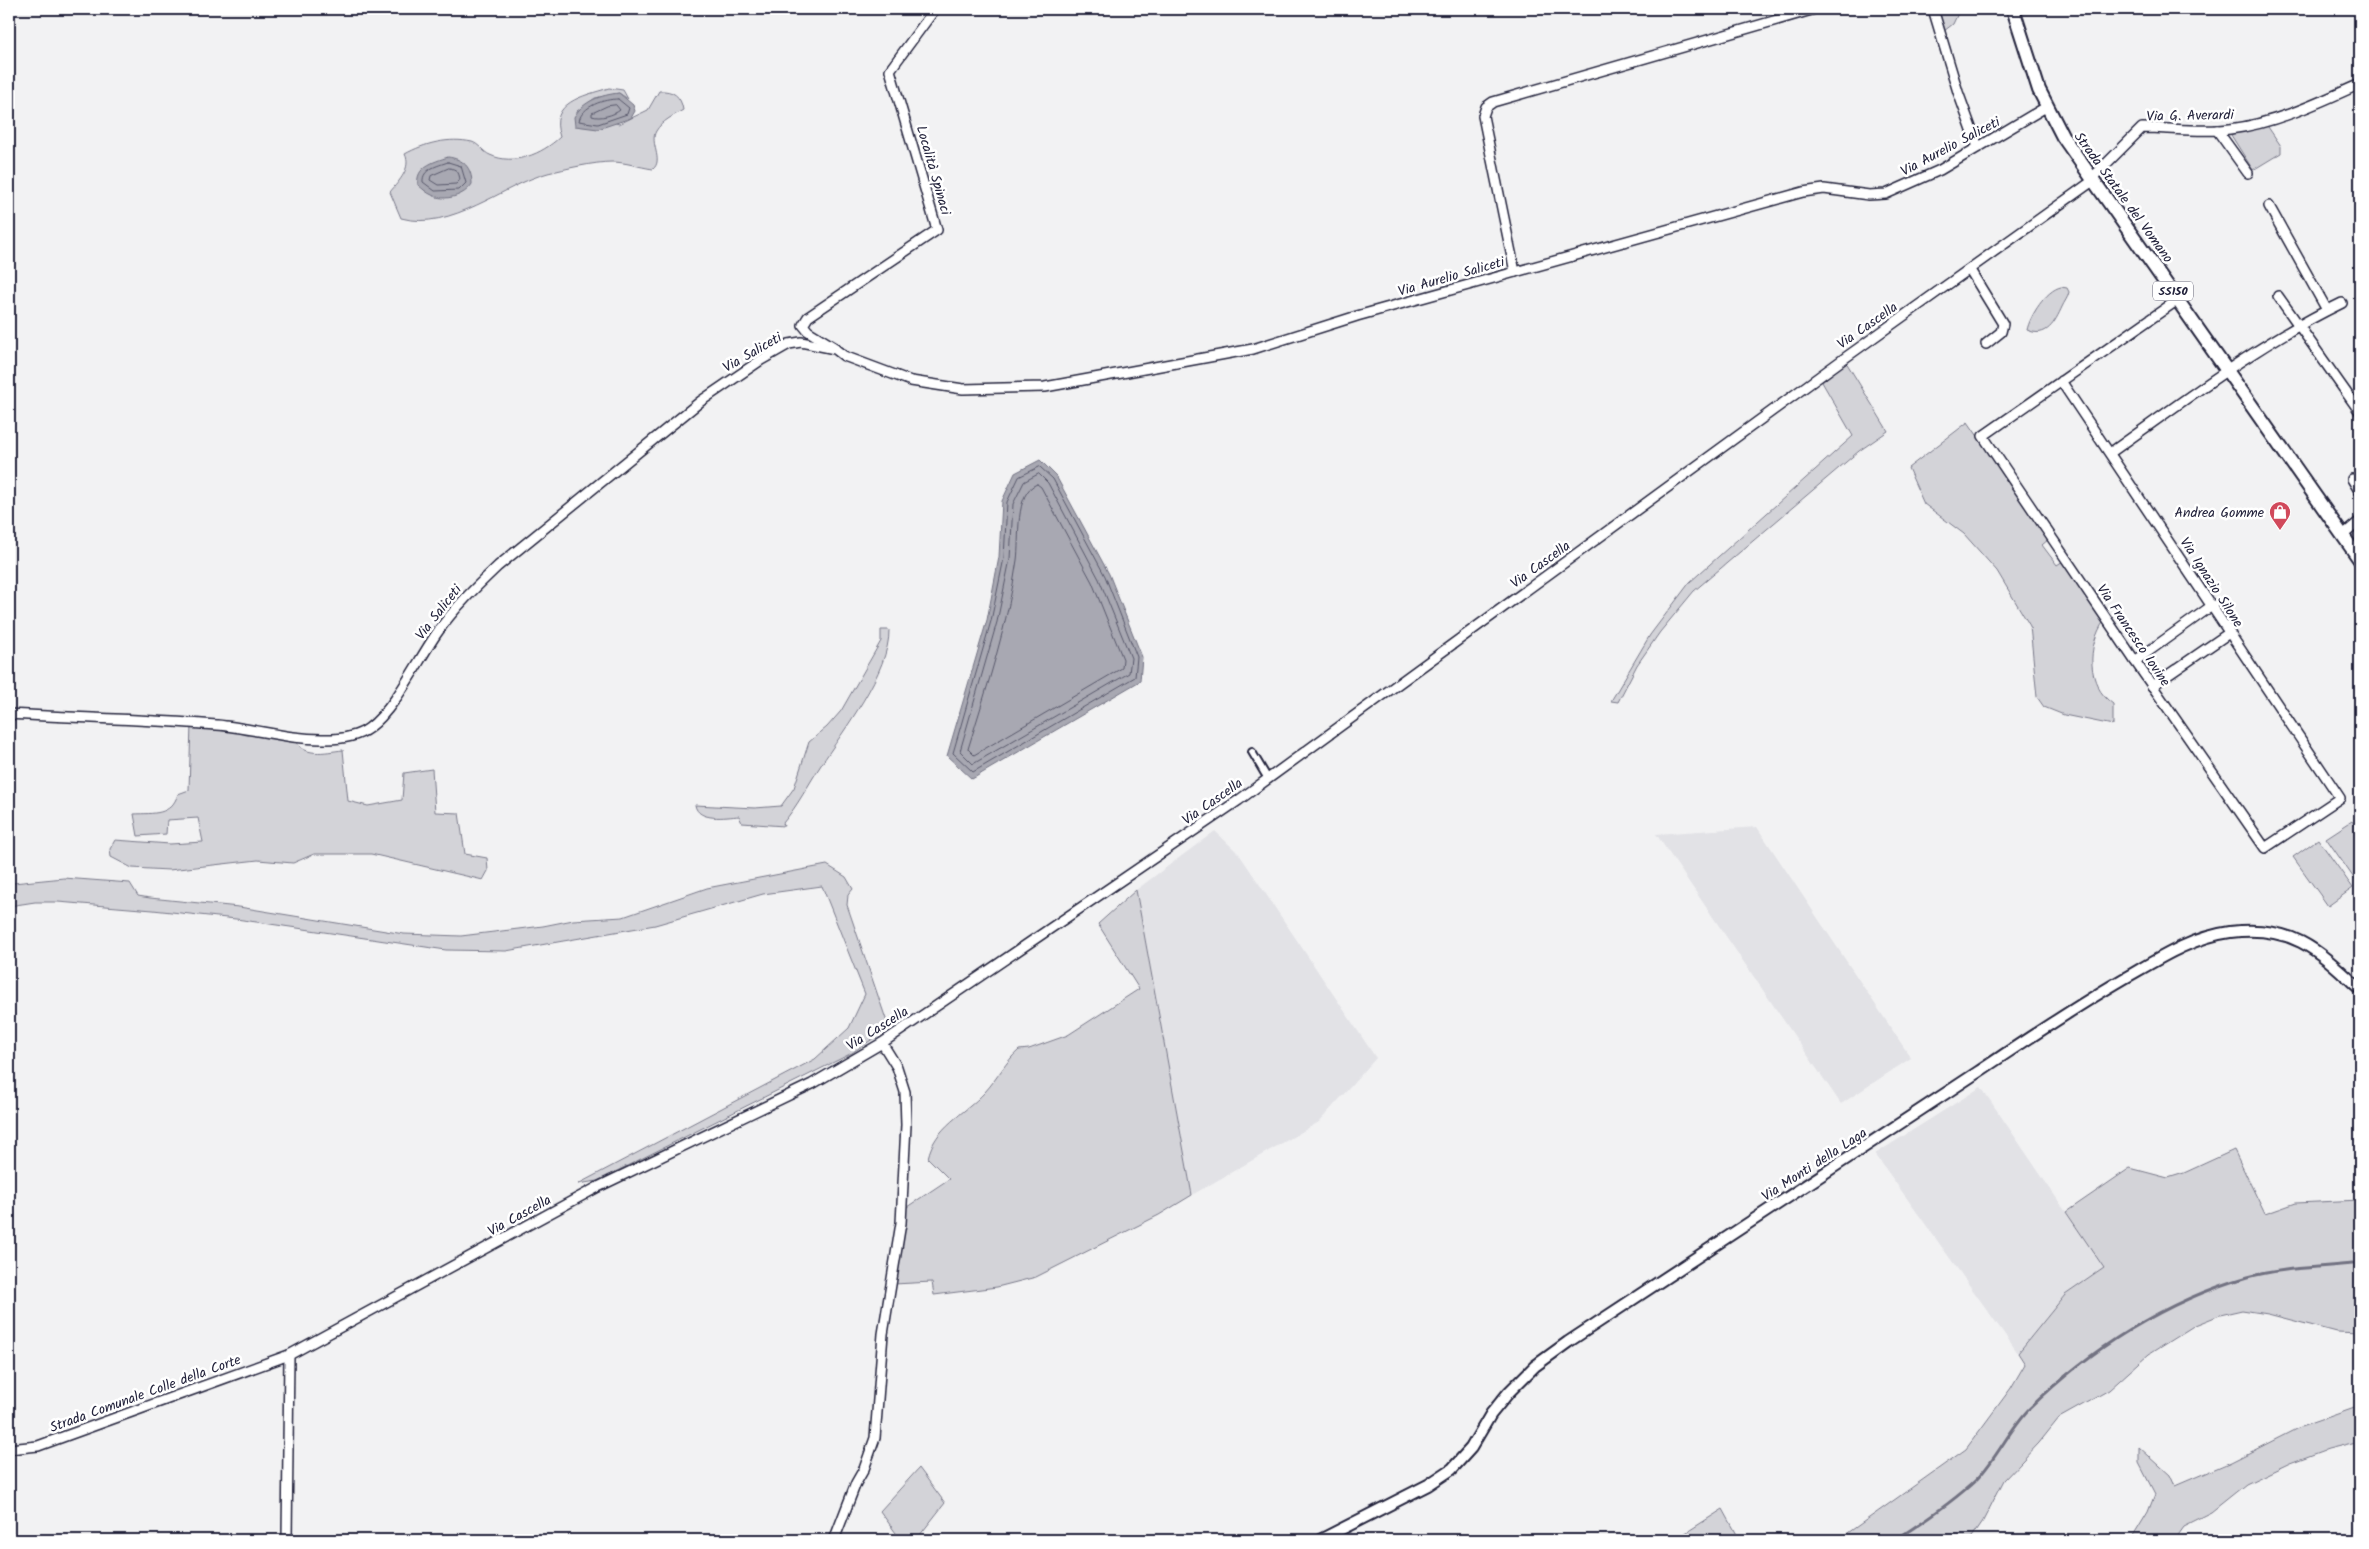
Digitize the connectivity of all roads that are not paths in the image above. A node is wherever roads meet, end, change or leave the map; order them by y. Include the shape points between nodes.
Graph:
1 (935, 9) edge
2 (1815, 9) edge
3 (1933, 9) edge
4 (2013, 9) edge
5 (2360, 84) edge
6 (2046, 108) junction
7 (2217, 130) junction
8 (1978, 147) junction
9 (2248, 173) dead end
10 (2093, 179) junction
11 (2269, 206) dead end
12 (1970, 270) junction
13 (1515, 272) junction
14 (2278, 296) dead end
15 (2179, 299) junction
16 (2342, 304) dead end
17 (2327, 310) junction
18 (2298, 326) junction
19 (1986, 344) dead end
20 (844, 356) junction
21 (2227, 370) junction
22 (2062, 381) junction
23 (2360, 412) edge
24 (2110, 453) junction
25 (2352, 479) dead end
26 (2360, 492) edge
27 (2360, 521) edge
28 (2343, 535) junction
29 (2360, 560) edge
30 (2213, 605) junction
31 (2229, 633) junction
32 (2135, 661) junction
33 (2152, 686) junction
34 (9, 714) edge
35 (1252, 752) dead end
36 (1268, 779) junction
37 (2265, 848) joint
38 (2360, 989) edge
39 (882, 1043) junction
40 (289, 1355) junction
41 (9, 1449) edge
42 (287, 1540) edge
43 (834, 1540) edge
44 (1320, 1540) edge

1 - 20 street, Località Spinaci via 890,70 937,230 808,317 803,325 808,331
2 - 13 street via 1544,86 1486,107 1483,116
3 - 8 street
4 - 6 main road, Strada Statale del Vomano / SS150
5 - 7 street, Via G. Averardi via 2264,121
6 - 8 street, Via Aurelio Saliceti
6 - 10 main road, Strada Statale del Vomano / SS150
7 - 9 street
7 - 10 street, Via G. Averardi via 2142,128
8 - 13 street, Via Aurelio Saliceti via 1940,170 1886,194 1824,189 1803,192
10 - 12 street, Via Cascella
10 - 15 main road, Strada Statale del Vomano / SS150
11 - 17 street
12 - 19 street via 2003,324 2001,332
12 - 36 street, Via Cascella
13 - 20 street, Via Aurelio Saliceti via 1253,349 1045,387 963,390 926,385
14 - 18 street
15 - 21 main road, Strada Statale del Vomano / SS150
15 - 22 street
16 - 17 street
17 - 18 street
18 - 21 street
18 - 23 street
20 - 34 street, Via Saliceti via 816,345 789,344 702,402 498,566 466,596 438,631 380,719 362,732 344,738 324,739 171,721
21 - 24 street
21 - 28 main road, Strada Statale del Vomano / SS150
22 - 24 street, Via Ignazio Silone
22 - 32 street, Via Francesco Iovine via 1983,436
24 - 30 street, Via Ignazio Silone
25 - 26 street
27 - 28 street
28 - 29 main road, Strada Statale del Vomano / SS150
30 - 31 street, Via Ignazio Silone
30 - 32 street
31 - 33 street
31 - 37 street, Via Ignazio Silone via 2340,798
32 - 33 street, Via Francesco Iovine
33 - 37 street, Via Francesco Iovine
35 - 36 street
36 - 39 street, Via Cascella
38 - 44 street, Via Monti della Laga via 2306,944 2278,932 2230,932 2197,940 2170,953 2072,1009 1568,1342 1517,1383 1495,1408 1466,1455 1452,1469 1428,1485
39 - 40 street, Via Cascella via 812,1084 598,1187
39 - 43 street via 897,1067 905,1092 902,1223 883,1334 875,1438
40 - 41 street, Strada Comunale Colle della Corte via 38,1446
40 - 42 street

